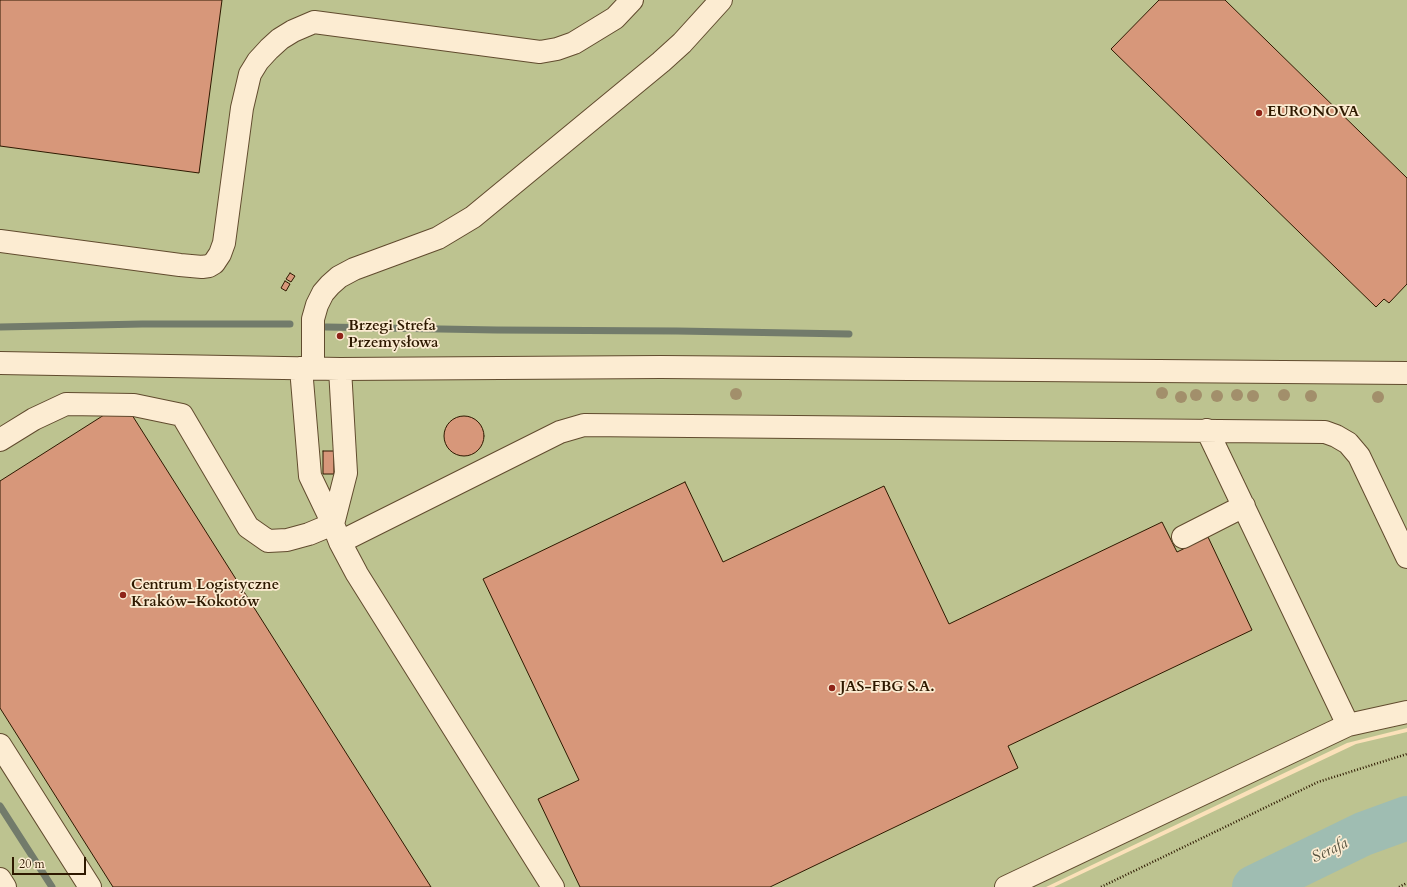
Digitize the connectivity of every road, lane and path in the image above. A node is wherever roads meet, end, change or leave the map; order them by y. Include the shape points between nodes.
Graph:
1 (632, 0) edge
2 (721, 0) edge
3 (0, 241) edge
4 (0, 363) edge
5 (307, 368) junction
6 (340, 369) junction
7 (1407, 372) edge
8 (1207, 430) junction
9 (0, 440) edge
10 (1244, 506) junction
11 (337, 533) junction
12 (1183, 536) dead end
13 (1407, 557) edge
14 (1407, 712) edge
15 (1348, 725) junction
16 (0, 745) edge
17 (1407, 754) edge
18 (0, 879) edge
19 (1407, 883) edge
20 (5, 887) edge
21 (90, 887) edge
22 (553, 887) edge
23 (1006, 887) edge
24 (1101, 887) edge
25 (1399, 887) edge

1 - 3 street via 615,18 574,43 540,52 314,22 280,39 258,61 250,74 242,108 224,243 220,254 209,266 180,265
2 - 5 street via 661,62 473,217 438,238 339,277 316,304
4 - 5 street
5 - 6 street
5 - 11 street via 310,476
6 - 7 street via 662,367
6 - 11 street via 346,473
8 - 10 street
8 - 11 street via 584,426 560,432
8 - 13 street via 1324,432 1348,443 1359,456
9 - 11 street via 34,419 66,404 134,405 182,415 248,527 268,541 287,540 309,534
10 - 12 street
10 - 15 street
11 - 22 street via 357,574
14 - 15 street
15 - 23 street
16 - 21 street
17 - 24 path via 1318,782
18 - 20 street
19 - 25 path

